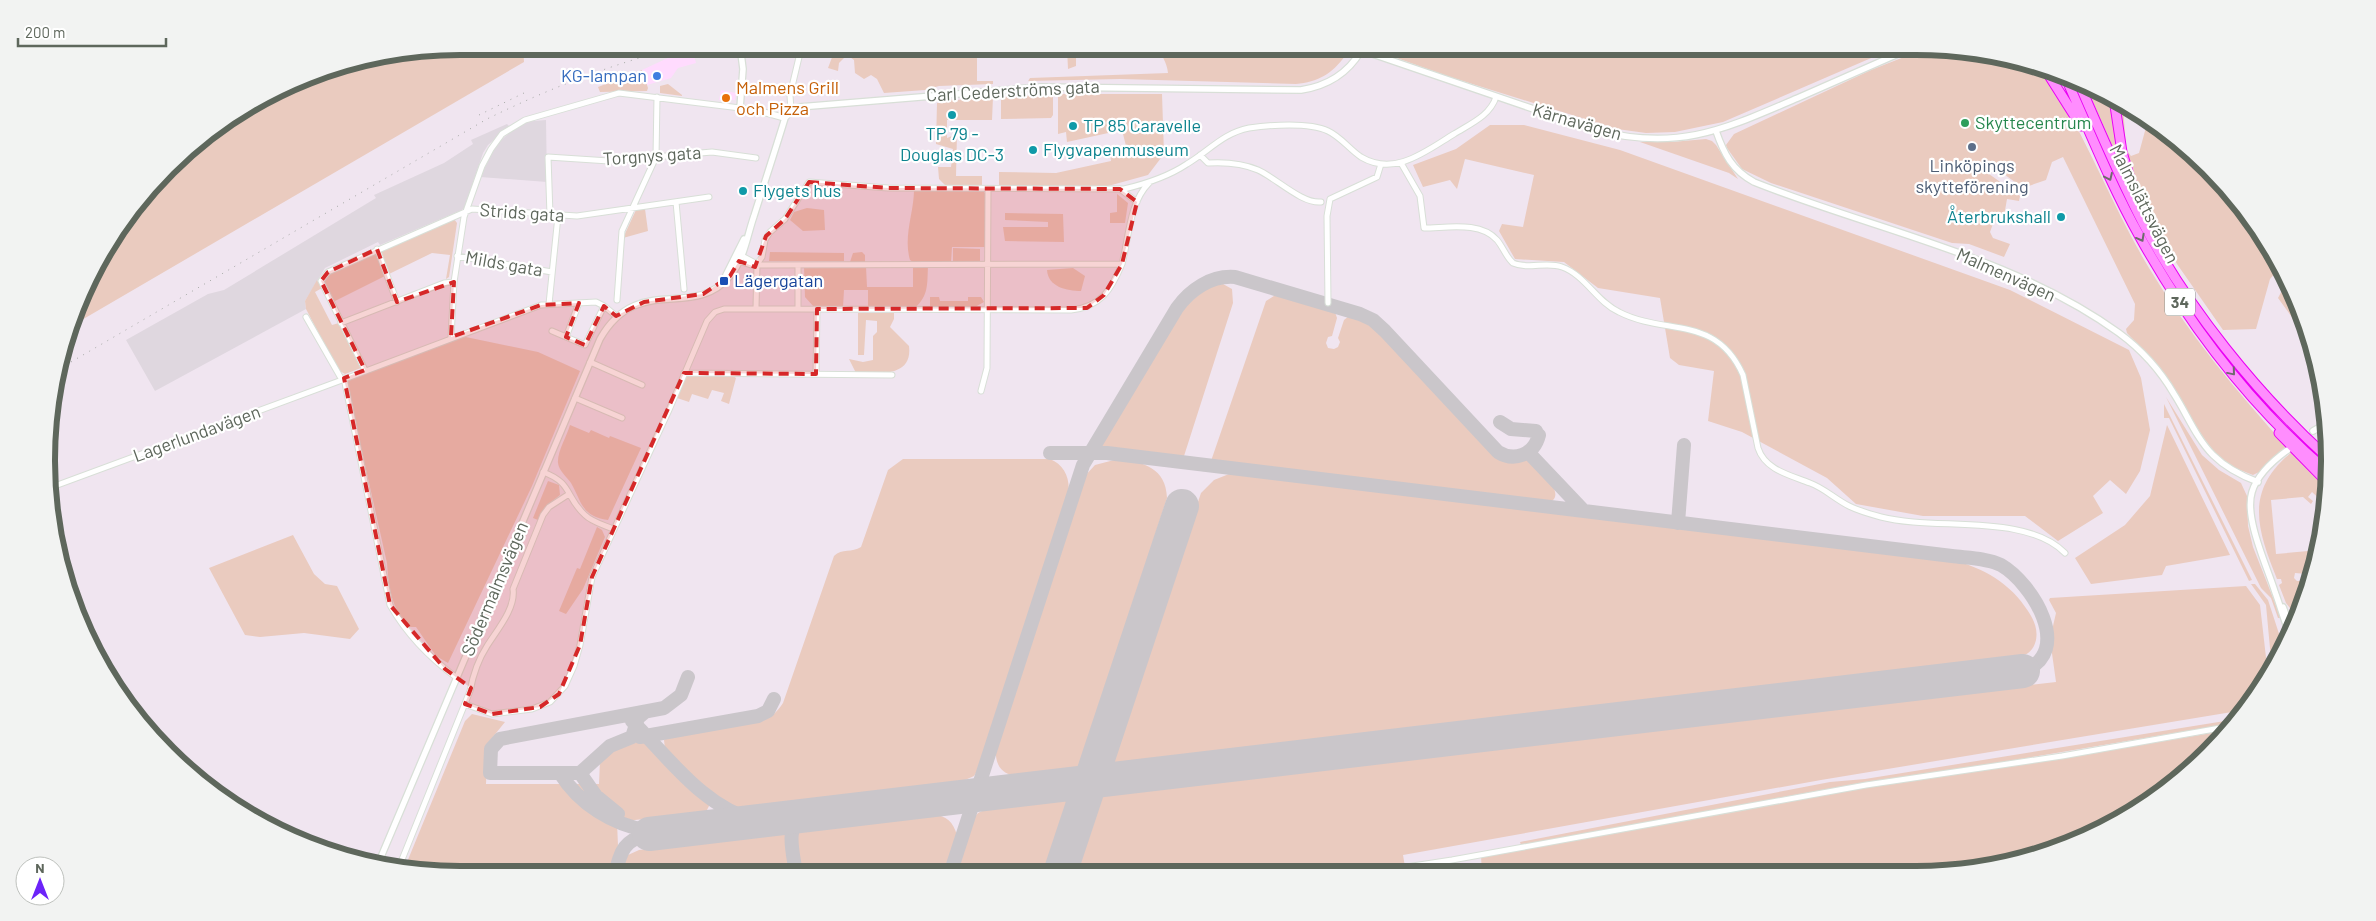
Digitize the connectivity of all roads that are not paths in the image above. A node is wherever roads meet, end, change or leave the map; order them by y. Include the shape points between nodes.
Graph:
1 (742, 55) edge
2 (799, 55) edge
3 (1358, 55) edge
4 (1373, 55) edge
5 (1895, 55) edge
6 (2051, 79) edge
7 (2069, 85) edge
8 (2083, 91) edge
9 (657, 97) junction
10 (1496, 97) junction
11 (740, 108) junction
12 (2115, 108) edge
13 (790, 111) junction
14 (785, 118) junction
15 (1716, 132) junction
16 (1200, 155) junction
17 (656, 157) junction
18 (756, 158) dead end
19 (2101, 159) junction
20 (1401, 163) junction
21 (1381, 164) junction
22 (1151, 181) junction
23 (988, 189) junction
24 (1120, 189) junction
25 (709, 197) dead end
26 (676, 202) junction
27 (1137, 202) junction
28 (1321, 202) dead end
29 (633, 208) junction
30 (467, 210) junction
31 (550, 215) junction
32 (558, 216) junction
33 (2144, 224) junction
34 (377, 249) junction
35 (457, 256) junction
36 (738, 257) junction
37 (757, 264) junction
38 (988, 264) junction
39 (1122, 264) junction
40 (798, 265) junction
41 (552, 272) junction
42 (454, 282) junction
43 (684, 289) dead end
44 (617, 300) dead end
45 (397, 302) junction
46 (579, 302) junction
47 (549, 304) junction
48 (1328, 304) dead end
49 (604, 306) junction
50 (756, 308) junction
51 (798, 309) junction
52 (816, 309) junction
53 (987, 310) junction
54 (616, 316) junction
55 (306, 317) dead end
56 (341, 323) junction
57 (552, 331) dead end
58 (450, 337) junction
59 (566, 337) junction
60 (590, 362) junction
61 (365, 370) junction
62 (684, 373) junction
63 (816, 374) junction
64 (892, 375) dead end
65 (343, 379) junction
66 (642, 385) dead end
67 (981, 391) dead end
68 (2266, 395) junction
69 (575, 398) junction
70 (2256, 400) junction
71 (622, 418) dead end
72 (2319, 427) edge
73 (2313, 431) dead end
74 (2320, 443) edge
75 (2289, 449) dead end
76 (2321, 451) edge
77 (2321, 465) edge
78 (543, 472) junction
79 (2320, 475) edge
80 (2258, 482) junction
81 (56, 486) edge
82 (569, 494) junction
83 (613, 529) junction
84 (2065, 553) dead end
85 (2276, 594) junction
86 (2288, 621) edge
87 (2286, 624) edge
88 (457, 678) junction
89 (465, 704) junction
90 (2220, 728) edge
91 (381, 858) edge
92 (402, 862) edge
93 (1413, 866) edge

1 - 11 street
2 - 13 street via 790,95
3 - 13 street, Carl Cederströms gata via 1337,77 1301,90 1041,88 799,107
4 - 10 street, Kärnavägen
5 - 15 street, Kärnavägen
6 - 19 highway
7 - 19 highway, Malmslättsvägen / 34
8 - 33 highway, Malmslättsvägen / 34
9 - 11 street
9 - 17 street
9 - 30 street via 613,93 512,126 491,149
10 - 15 street, Kärnavägen via 1595,130 1627,137 1676,138
10 - 20 street via 1494,105 1486,113 1433,148
11 - 14 street
12 - 33 highway via 2122,152
13 - 14 street
14 - 36 street
15 - 80 street, Malmenvägen via 1723,152 1735,169 1754,182 1981,261 2102,322 2134,345 2160,373 2214,456 2231,469
16 - 21 street via 1219,140 1240,130 1302,126 1327,130 1361,157
16 - 22 street via 1185,166
16 - 28 street via 1208,162 1231,163 1257,170 1305,199
17 - 18 street, Torgnys gata via 712,152
17 - 29 street
17 - 31 street, Torgnys gata via 609,161 548,157
19 -> 70 highway, Malmslättsvägen / 34 via 2161,274 2208,344
20 - 21 street
20 - 84 street via 1420,196 1424,228 1482,230 1498,242 1513,263 1528,267 1562,267 1618,312 1698,331 1726,348 1743,375 1758,448 1762,459 1770,466 1818,486 1850,507 1865,512 1914,523 2022,531 2049,540
21 - 48 street via 1377,177 1330,198 1327,216
22 - 24 street
22 - 27 street
23 - 24 street
23 - 37 street via 888,188 809,182 785,218 766,236 762,257
23 - 38 street
24 - 27 street
25 - 26 street, Strids gata
26 - 29 street, Strids gata
26 - 43 street
27 - 39 street
29 - 32 street, Strids gata
29 - 44 street via 621,236
30 - 31 street, Strids gata via 483,208
30 - 34 street, Strids gata
30 - 35 street
31 - 32 street, Strids gata
32 - 41 street
33 - 68 highway, Malmslättsvägen / 34 via 2197,309
34 - 45 street
34 - 56 street, Strids gata via 328,272 321,281
35 - 41 street, Milds gata
35 - 42 street
36 - 37 street via 751,266
36 - 54 street via 717,287 703,294 638,303
37 - 40 street
37 - 50 street
38 - 39 street
38 - 40 street
38 - 53 street
39 - 53 street via 1104,295 1087,308
40 - 51 street
41 - 47 street
42 - 45 street, Milds gata
42 - 58 street
45 - 56 street, Milds gata
46 - 47 street, Lagerlundavägen
46 - 49 street, Lagerlundavägen via 596,302
46 - 59 street
47 - 58 street, Lagerlundavägen
49 - 54 street
49 - 59 street via 585,345
50 - 51 street
50 - 62 street via 724,309 712,314
51 - 52 street
52 - 53 street
52 - 63 street
53 - 67 street via 987,368
54 - 60 street, Södermalmsvägen
55 - 65 street
56 - 61 street
57 - 59 street
58 - 61 street, Lagerlundavägen
60 - 66 street
60 - 69 street, Södermalmsvägen
61 - 65 street, Lagerlundavägen
62 - 63 street
62 - 83 street
63 - 64 street
65 - 81 street, Lagerlundavägen
65 - 88 street via 390,605 408,631
68 - 74 highway, 34
68 - 76 highway, Malmslättsvägen
69 - 71 street
69 - 78 street, Södermalmsvägen
70 - 77 highway, Malmslättsvägen
70 - 79 highway, 34 via 2276,430
72 - 73 street
75 - 80 street via 2273,462
78 - 82 street via 559,478
78 - 88 street, Södermalmsvägen
80 - 85 street via 2251,493 2255,537
82 - 83 street via 587,517
82 - 89 street via 543,515 513,589 514,596 499,629 486,646
83 - 89 street via 589,585 574,666 560,694 540,707 505,713 486,712
85 - 86 street
85 - 87 street
88 - 91 street, Södermalmsvägen
89 - 92 street
90 - 93 street via 2062,756 1866,784

